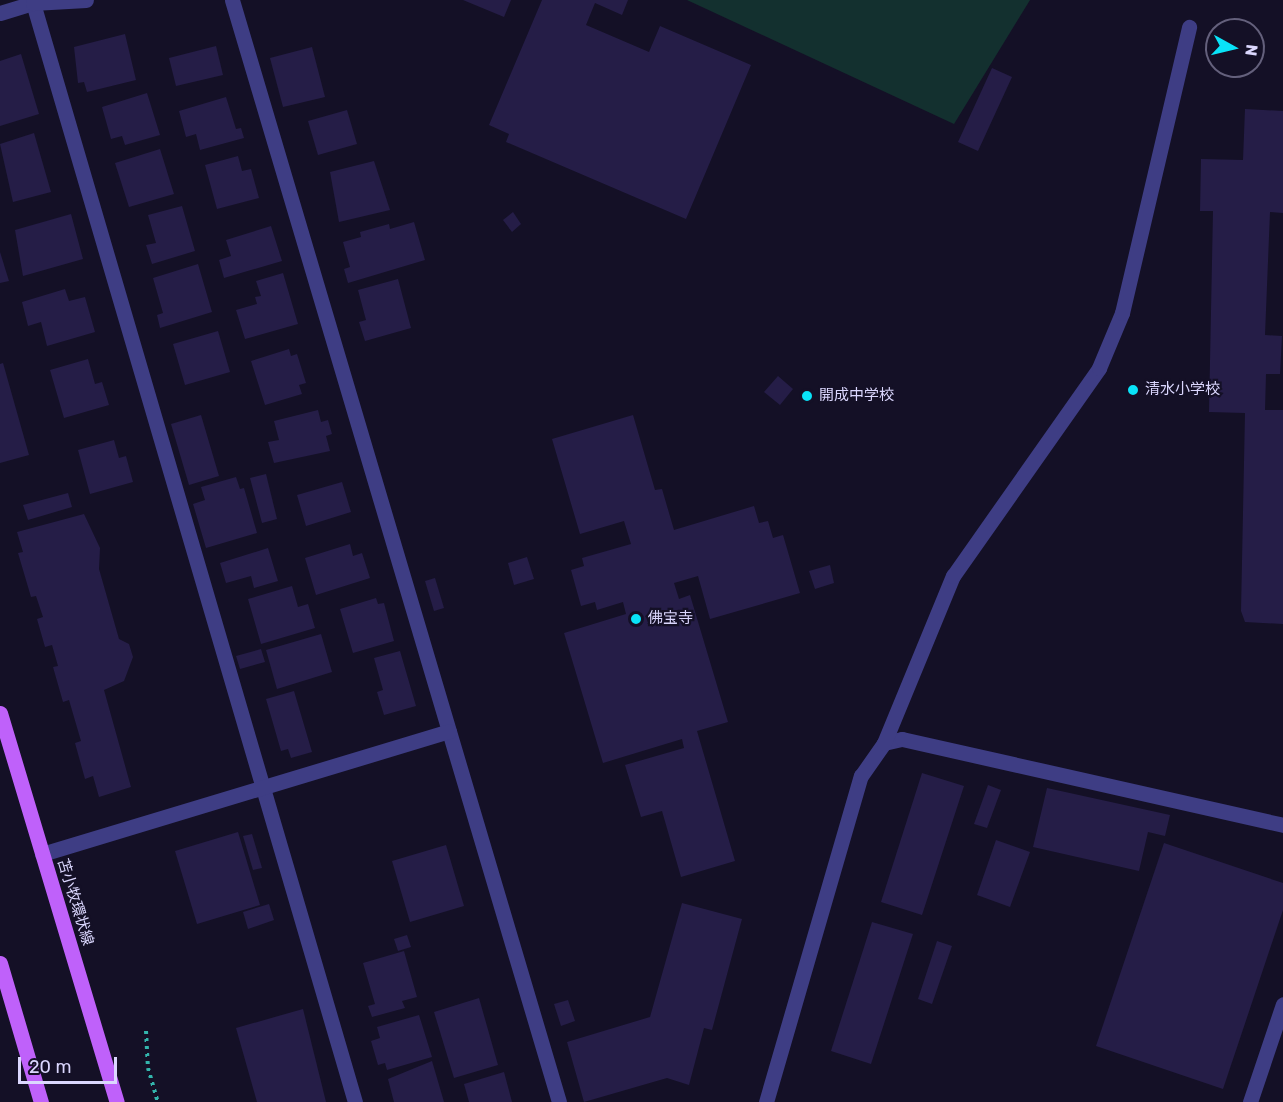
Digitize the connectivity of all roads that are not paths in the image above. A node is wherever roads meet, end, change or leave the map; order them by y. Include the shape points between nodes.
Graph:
1 (86, 0) edge
2 (232, 0) edge
3 (33, 3) junction
4 (0, 13) edge
5 (1189, 27) dead end
6 (0, 713) edge
7 (449, 730) junction
8 (884, 743) junction
9 (261, 789) junction
10 (1283, 825) edge
11 (42, 854) junction
12 (0, 963) edge
13 (1283, 1004) edge
14 (42, 1102) edge
15 (117, 1102) edge
16 (355, 1102) edge
17 (559, 1102) edge
18 (766, 1102) edge
19 (1250, 1102) edge

1 - 3 street
2 - 7 street
3 - 4 street
3 - 9 street
5 - 8 street via 1122,313 1099,368 953,576
6 - 11 main road, 苫小牧環状線
7 - 9 street
7 - 17 street
8 - 10 street via 902,739
8 - 18 street via 861,776
9 - 11 street
9 - 16 street
11 - 15 main road, 苫小牧環状線
12 - 14 main road
13 - 19 street

